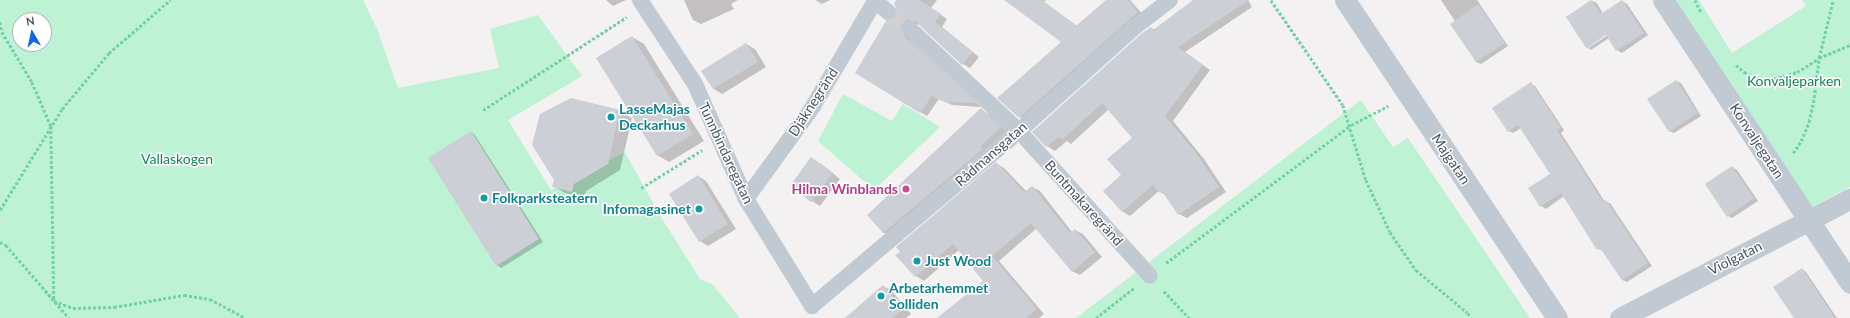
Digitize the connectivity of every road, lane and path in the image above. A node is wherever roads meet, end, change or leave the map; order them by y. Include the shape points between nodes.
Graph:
1 (170, 0) edge
2 (1170, 0) edge
3 (1271, 0) edge
4 (1345, 0) edge
5 (1663, 0) edge
6 (1695, 0) edge
7 (1833, 0) edge
8 (875, 1) edge
9 (646, 2) edge
10 (888, 12) tunnel mouth
11 (1703, 19) dead end
12 (0, 22) edge
13 (910, 29) tunnel mouth
14 (1850, 45) edge
15 (1819, 58) junction
16 (1735, 64) dead end
17 (1392, 104) dead end
18 (483, 110) dead end
19 (51, 126) junction
20 (1351, 126) junction
21 (1019, 130) junction
22 (720, 139) junction
23 (1777, 172) junction
24 (641, 188) dead end
25 (746, 199) junction
26 (1850, 199) edge
27 (0, 210) edge
28 (1808, 221) junction
29 (1208, 232) dead end
30 (0, 242) edge
31 (1150, 276) joint
32 (1850, 283) edge
33 (54, 301) junction
34 (812, 306) joint
35 (69, 318) edge
36 (245, 318) edge
37 (1189, 318) edge
38 (1471, 318) edge
39 (1557, 318) edge
40 (1620, 318) edge

1 - 19 path via 109,53
2 - 21 street, Rådmansgatan via 1135,27
3 - 20 path via 1343,105
4 - 39 street, Majgatan
5 - 23 street, Konvaljegatan
6 - 11 path
7 - 15 path
8 - 10 street
8 - 25 street, Djäknegränd via 812,108
9 - 18 path
9 - 22 street, Tunnbindaregatan via 695,84
12 - 19 path via 2,32 32,82
13 - 21 street, Buntmakaregränd
14 - 15 path
15 - 16 path via 1798,72 1774,79 1759,79 1744,72
15 - 23 path via 1809,122 1801,141
17 - 20 path
19 - 27 path
19 - 33 path
20 - 29 path
20 - 38 path via 1366,180 1390,232 1416,270
21 - 31 street, Buntmakaregränd
21 - 34 street, Rådmansgatan
22 - 24 path
22 - 25 street, Tunnbindaregatan
23 - 28 street, Konvaljegatan
25 - 34 street, Tunnbindaregatan
26 - 28 street, Violgatan
28 - 32 street, Konvaljegatan
28 - 40 street, Violgatan
30 - 33 path via 6,245
31 - 37 path
33 - 35 path
33 - 36 path via 73,308 114,308 184,295 210,299

